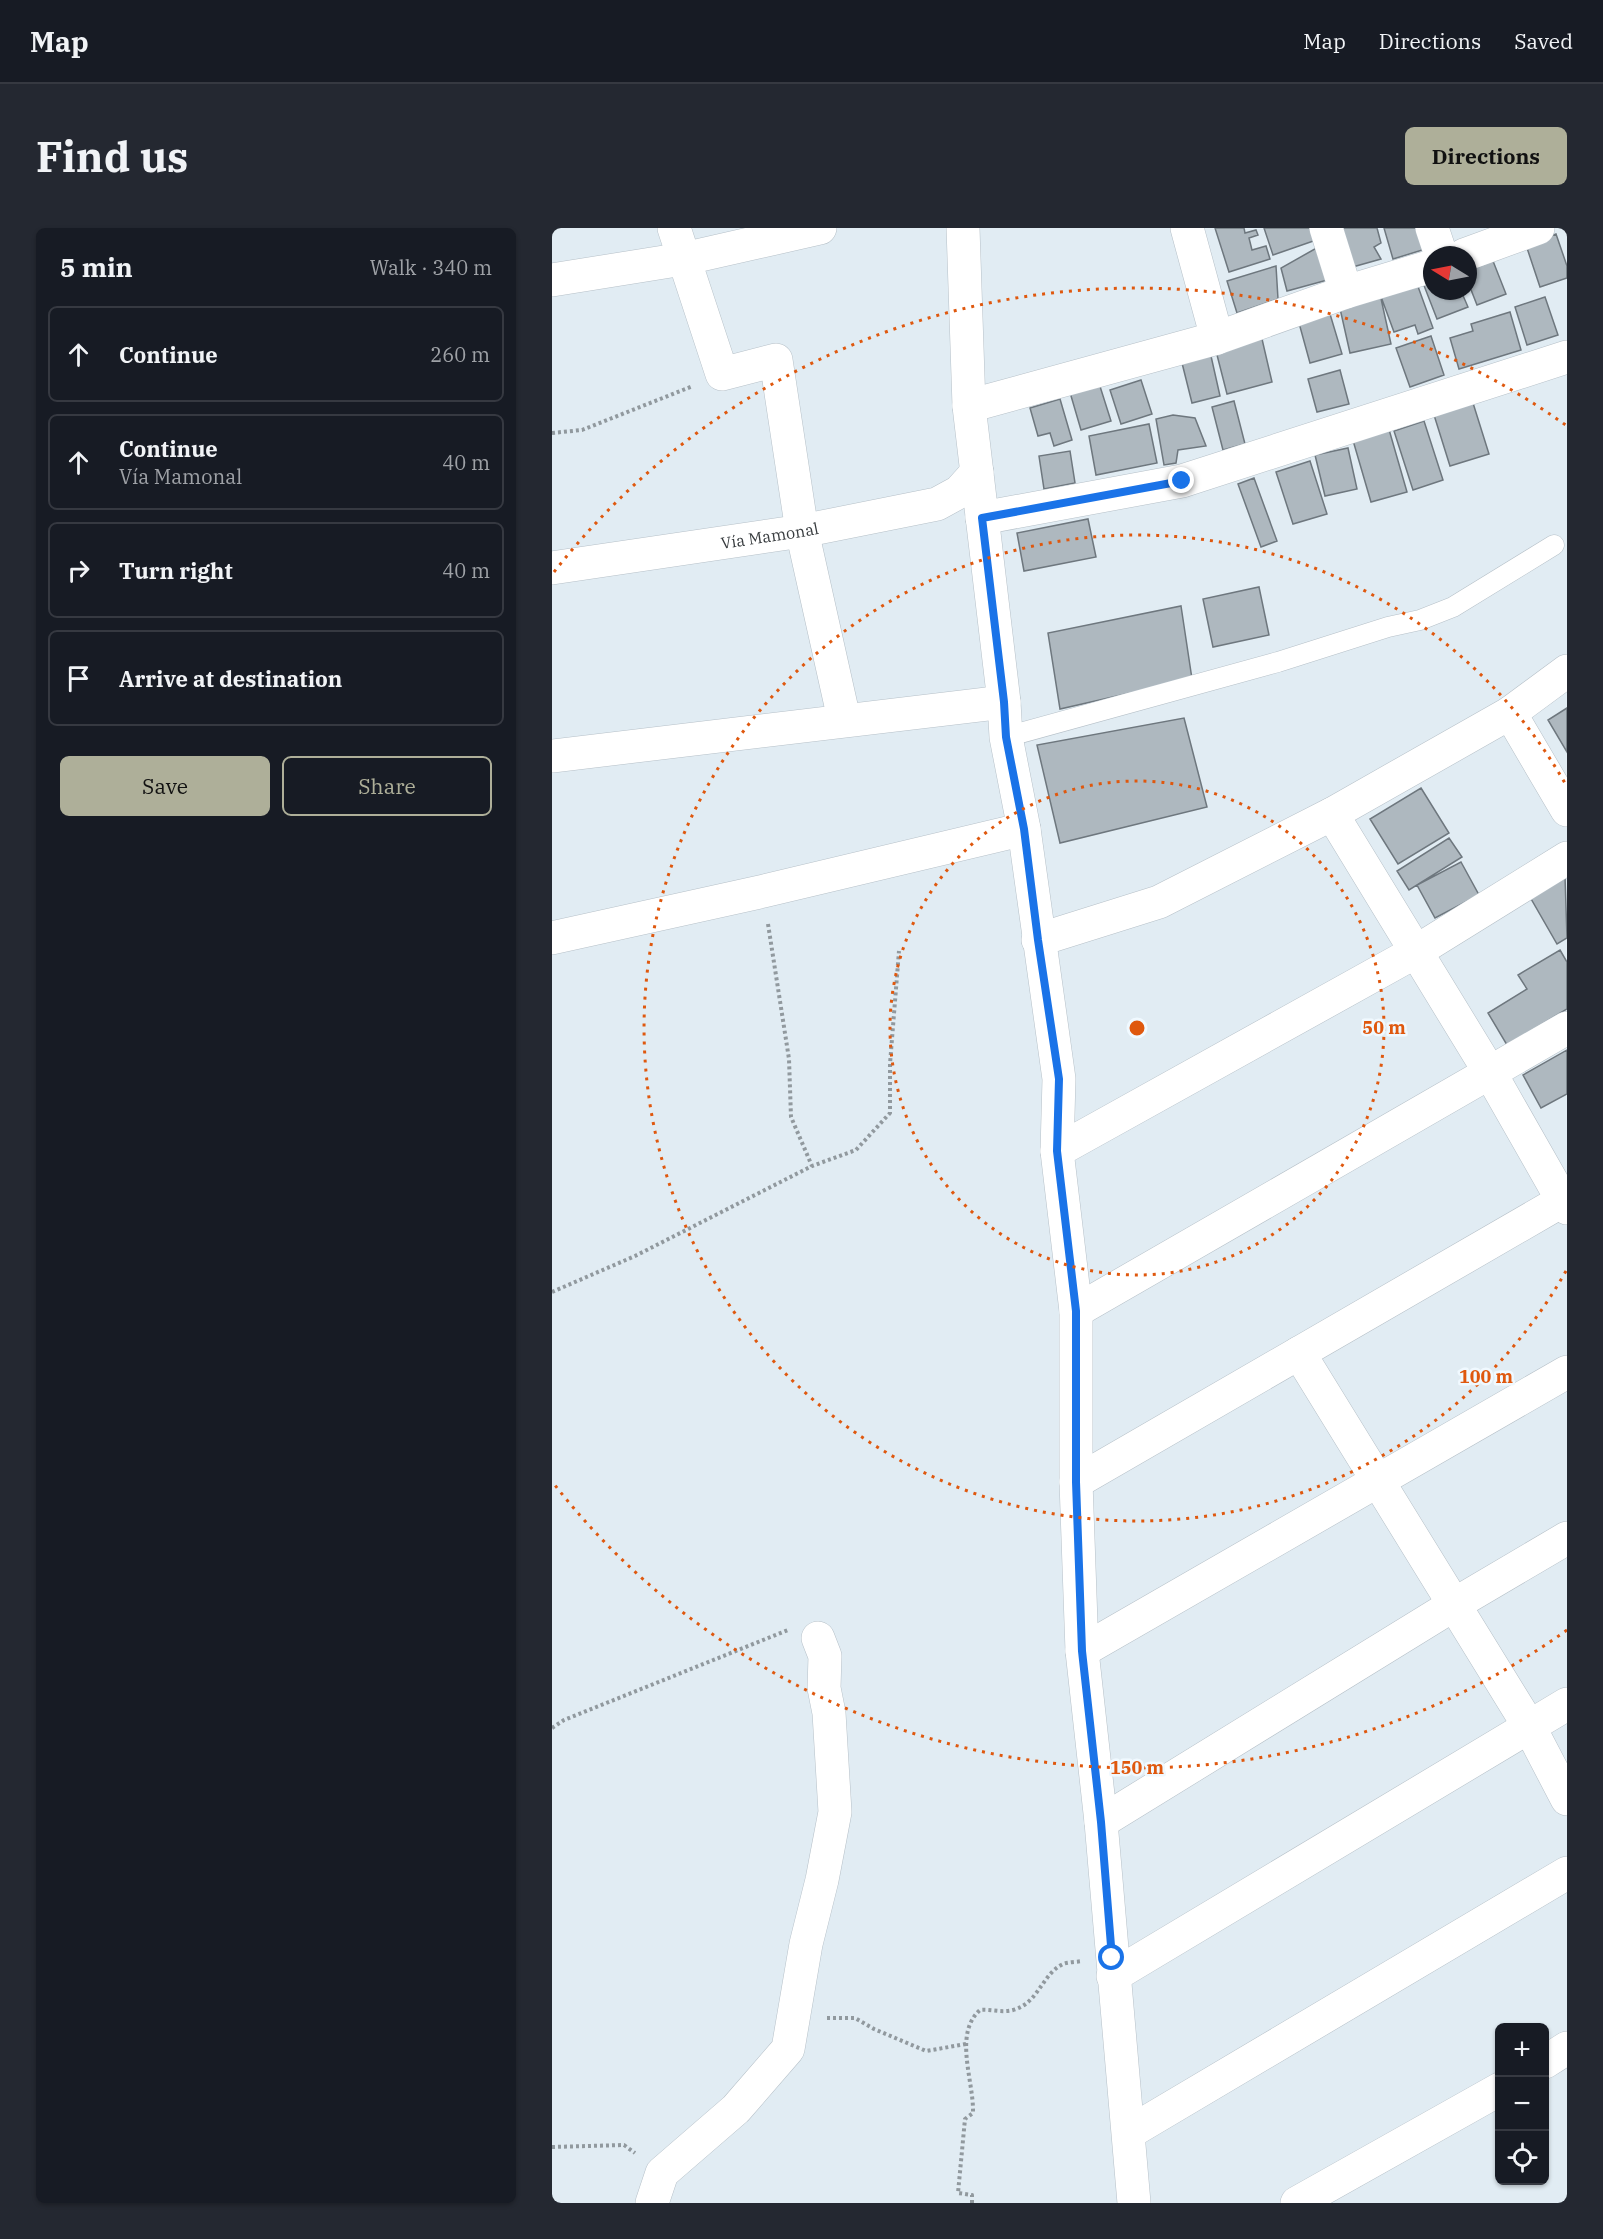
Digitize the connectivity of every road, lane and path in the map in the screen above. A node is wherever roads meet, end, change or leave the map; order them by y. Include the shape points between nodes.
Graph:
1 (675, 228) edge
2 (820, 228) edge
3 (1187, 228) edge
4 (1326, 228) edge
5 (1432, 228) edge
6 (1538, 228) edge
7 (970, 231) edge
8 (1438, 246) edge
9 (1477, 250) edge
10 (683, 259) junction
11 (1423, 269) edge
12 (552, 280) edge
13 (1346, 292) junction
14 (1217, 338) junction
15 (1567, 357) edge
16 (722, 374) junction
17 (969, 406) junction
18 (552, 433) edge
19 (977, 472) junction
20 (982, 518) junction
21 (802, 531) junction
22 (1554, 544) dead end
23 (552, 568) edge
24 (1567, 671) edge
25 (1004, 702) junction
26 (1510, 713) junction
27 (844, 719) junction
28 (1006, 737) junction
29 (552, 756) edge
30 (1567, 810) edge
31 (1332, 814) junction
32 (1024, 829) junction
33 (1567, 858) edge
34 (764, 891) junction
35 (552, 938) edge
36 (1038, 940) junction
37 (899, 951) dead end
38 (1417, 951) junction
39 (1567, 1028) edge
40 (1489, 1071) junction
41 (1057, 1151) junction
42 (812, 1166) junction
43 (1565, 1202) edge
44 (552, 1292) edge
45 (1076, 1311) junction
46 (1299, 1353) junction
47 (1567, 1372) edge
48 (1076, 1482) junction
49 (1377, 1482) junction
50 (1567, 1538) edge
51 (1455, 1604) junction
52 (818, 1638) joint
53 (1082, 1651) junction
54 (1567, 1704) edge
55 (1529, 1726) junction
56 (552, 1728) edge
57 (1567, 1799) edge
58 (1101, 1822) junction
59 (1567, 1873) edge
60 (1112, 1967) junction
61 (966, 2044) junction
62 (1567, 2048) edge
63 (788, 2049) junction
64 (1549, 2059) edge
65 (1495, 2092) edge
66 (1130, 2132) junction
67 (552, 2147) edge
68 (657, 2188) edge
69 (972, 2203) edge
70 (1134, 2203) edge
71 (1297, 2203) edge

1 - 10 street
2 - 10 street
3 - 14 street
4 - 13 street
5 - 8 street
6 - 9 street
7 - 17 street
10 - 12 street
10 - 16 street
11 - 13 street
13 - 14 street
14 - 17 street
15 - 20 street via 1182,481
16 - 18 path via 582,430
16 - 21 street via 776,360
17 - 19 street
19 - 20 street
19 - 21 street, Vía Mamonal via 958,492 937,504
20 - 25 street
21 - 23 street, Vía Mamonal
21 - 27 street
22 - 28 lane via 1453,607 1420,620
24 - 26 street
25 - 27 street
25 - 28 street
26 - 30 street
26 - 31 street
27 - 29 street
28 - 32 street
31 - 36 street via 1160,902
31 - 38 street
32 - 34 street
32 - 36 street
33 - 38 street
34 - 35 street
34 - 42 path via 771,960 789,1059 791,1117
36 - 41 street via 1059,1079
37 - 42 path via 890,1113 856,1150
38 - 40 street
38 - 41 street
39 - 40 street
40 - 43 street
40 - 45 street
41 - 45 street
42 - 44 path via 635,1256
43 - 46 street
45 - 48 street
46 - 48 street
46 - 49 street
47 - 49 street
48 - 53 street
49 - 51 street
49 - 53 street
50 - 51 street
51 - 55 street
51 - 58 street
52 - 56 path via 808,1629 790,1629
52 - 63 street via 825,1656 834,1812
53 - 58 street
54 - 55 street
55 - 57 street
55 - 60 street
58 - 60 street
59 - 66 street
60 - 61 path via 1064,1963 1048,1976 1028,2003 1013,2010 980,2010 972,2017
60 - 66 street
61 - 63 path via 926,2050 855,2018 828,2017 797,2034
61 - 69 path via 973,2104 972,2113 965,2119 958,2193 972,2195
62 - 64 street
63 - 68 street via 736,2109
65 - 71 street
66 - 70 street
67 - 68 path via 624,2145

